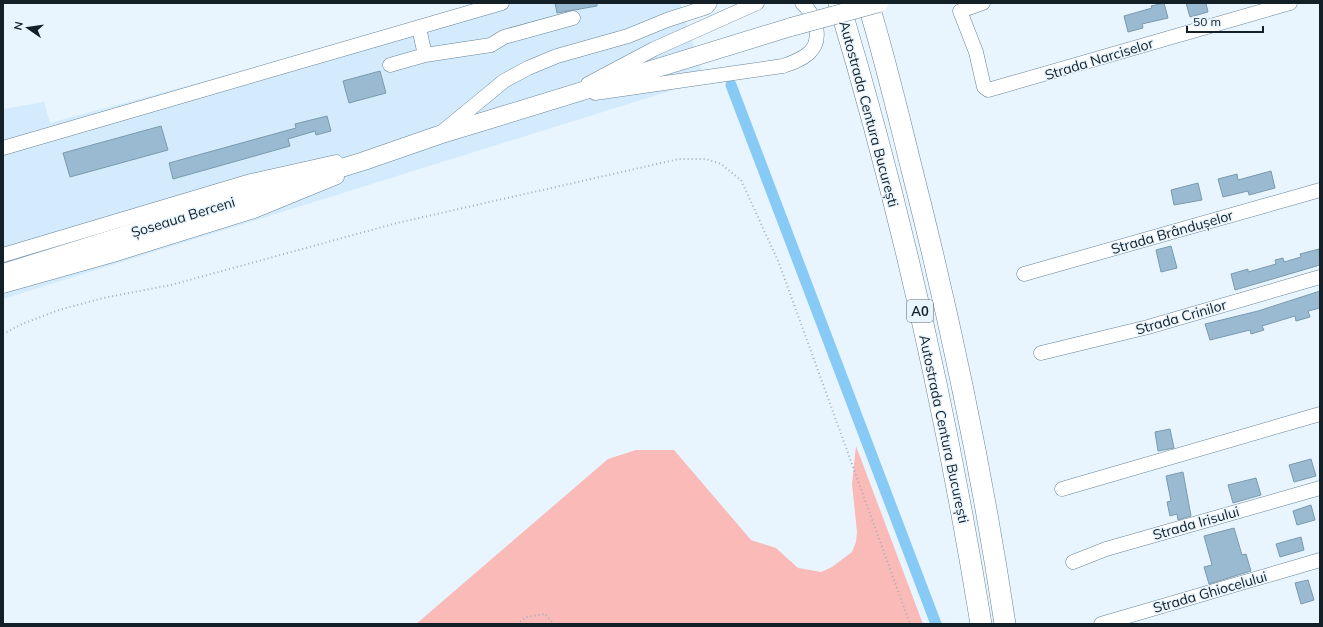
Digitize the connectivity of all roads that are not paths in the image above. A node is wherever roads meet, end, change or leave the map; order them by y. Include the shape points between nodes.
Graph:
1 (502, 3) edge
2 (710, 3) edge
3 (757, 3) edge
4 (802, 3) edge
5 (839, 3) edge
6 (868, 3) edge
7 (879, 3) edge
8 (983, 3) edge
9 (1290, 3) edge
10 (684, 8) edge
11 (573, 18) dead end
12 (419, 28) junction
13 (425, 55) junction
14 (390, 65) dead end
15 (561, 98) junction
16 (439, 135) junction
17 (3, 148) edge
18 (364, 161) junction
19 (1320, 190) edge
20 (3, 255) edge
21 (3, 273) edge
22 (1024, 274) dead end
23 (1320, 277) edge
24 (3, 286) edge
25 (1040, 353) dead end
26 (1320, 414) edge
27 (1320, 488) edge
28 (1062, 489) dead end
29 (1320, 560) edge
30 (1073, 562) dead end
31 (981, 624) edge
32 (1005, 624) edge
33 (1101, 624) edge

1 - 12 street
2 - 10 street via 707,6
3 - 15 street via 654,49
4 - 15 street via 813,18 816,37 810,52 783,66
5 - 31 highway, Autostrada Centura București / A0 via 915,293 968,540
6 - 32 highway, Autostrada Centura București / A0 via 943,300 974,447
7 - 15 main road, Șoseaua Berceni, bridge
8 - 9 street, Strada Narciselor via 960,12 976,52 984,87 988,90
10 - 16 street via 628,36 557,56 528,68 504,82
11 - 13 street via 504,37 491,46
12 - 13 street
12 - 17 street
13 - 14 street
15 - 16 main road, Șoseaua Berceni
16 - 18 main road, Șoseaua Berceni
18 - 20 street via 346,160 258,179
18 - 21 main road, Șoseaua Berceni
18 - 24 street via 350,172 254,211
19 - 22 street, Strada Brândușelor
23 - 25 street, Strada Crinilor via 1148,327
26 - 28 street
27 - 30 street, Strada Irisului via 1106,548
29 - 33 street, Strada Ghiocelului

